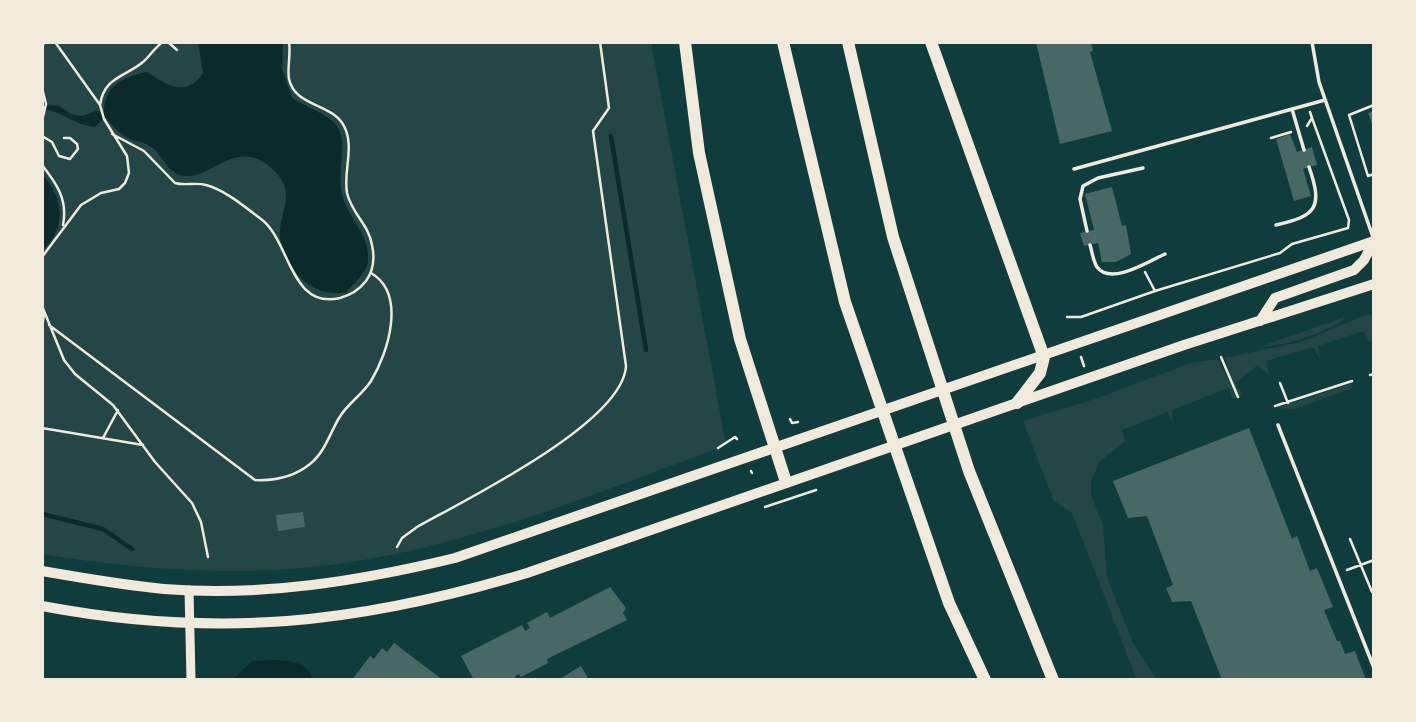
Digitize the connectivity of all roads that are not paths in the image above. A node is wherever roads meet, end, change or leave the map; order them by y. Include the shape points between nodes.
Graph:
1 (685, 42) edge
2 (783, 42) edge
3 (848, 42) edge
4 (931, 42) edge
5 (1312, 42) edge
6 (1325, 100) junction
7 (1292, 109) junction
8 (1304, 150) dead end
9 (1309, 167) dead end
10 (1143, 168) dead end
11 (1074, 169) dead end
12 (1276, 225) dead end
13 (1087, 231) dead end
14 (1374, 241) edge
15 (1090, 245) dead end
16 (1165, 254) dead end
17 (1374, 284) edge
18 (1259, 321) junction
19 (1044, 358) junction
20 (1017, 404) junction
21 (1278, 425) dead end
22 (775, 447) junction
23 (786, 482) junction
24 (42, 571) edge
25 (189, 590) junction
26 (42, 606) edge
27 (188, 624) junction
28 (1374, 668) edge
29 (191, 680) edge
30 (985, 680) edge
31 (1053, 680) edge

1 - 22 highway via 699,153 740,339
2 - 30 highway via 845,302 949,603
3 - 31 highway via 894,237 969,471
4 - 19 highway
5 - 6 lane
6 - 7 lane
6 - 14 lane
7 - 8 lane
7 - 11 lane
9 - 12 lane via 1318,193 1312,209 1303,219
10 - 13 lane via 1098,178 1083,187 1080,199
14 - 18 main road via 1354,270 1275,298
14 - 19 main road
15 - 16 lane via 1096,266 1104,273 1117,274
17 - 18 main road
18 - 20 main road
19 - 20 highway via 1040,373
19 - 22 main road
20 - 23 main road
21 - 28 lane
22 - 23 highway
22 - 25 main road via 455,558 339,582
23 - 27 main road via 527,573 433,599 310,620
24 - 25 main road
25 - 27 street
26 - 27 main road via 126,620
27 - 29 street

